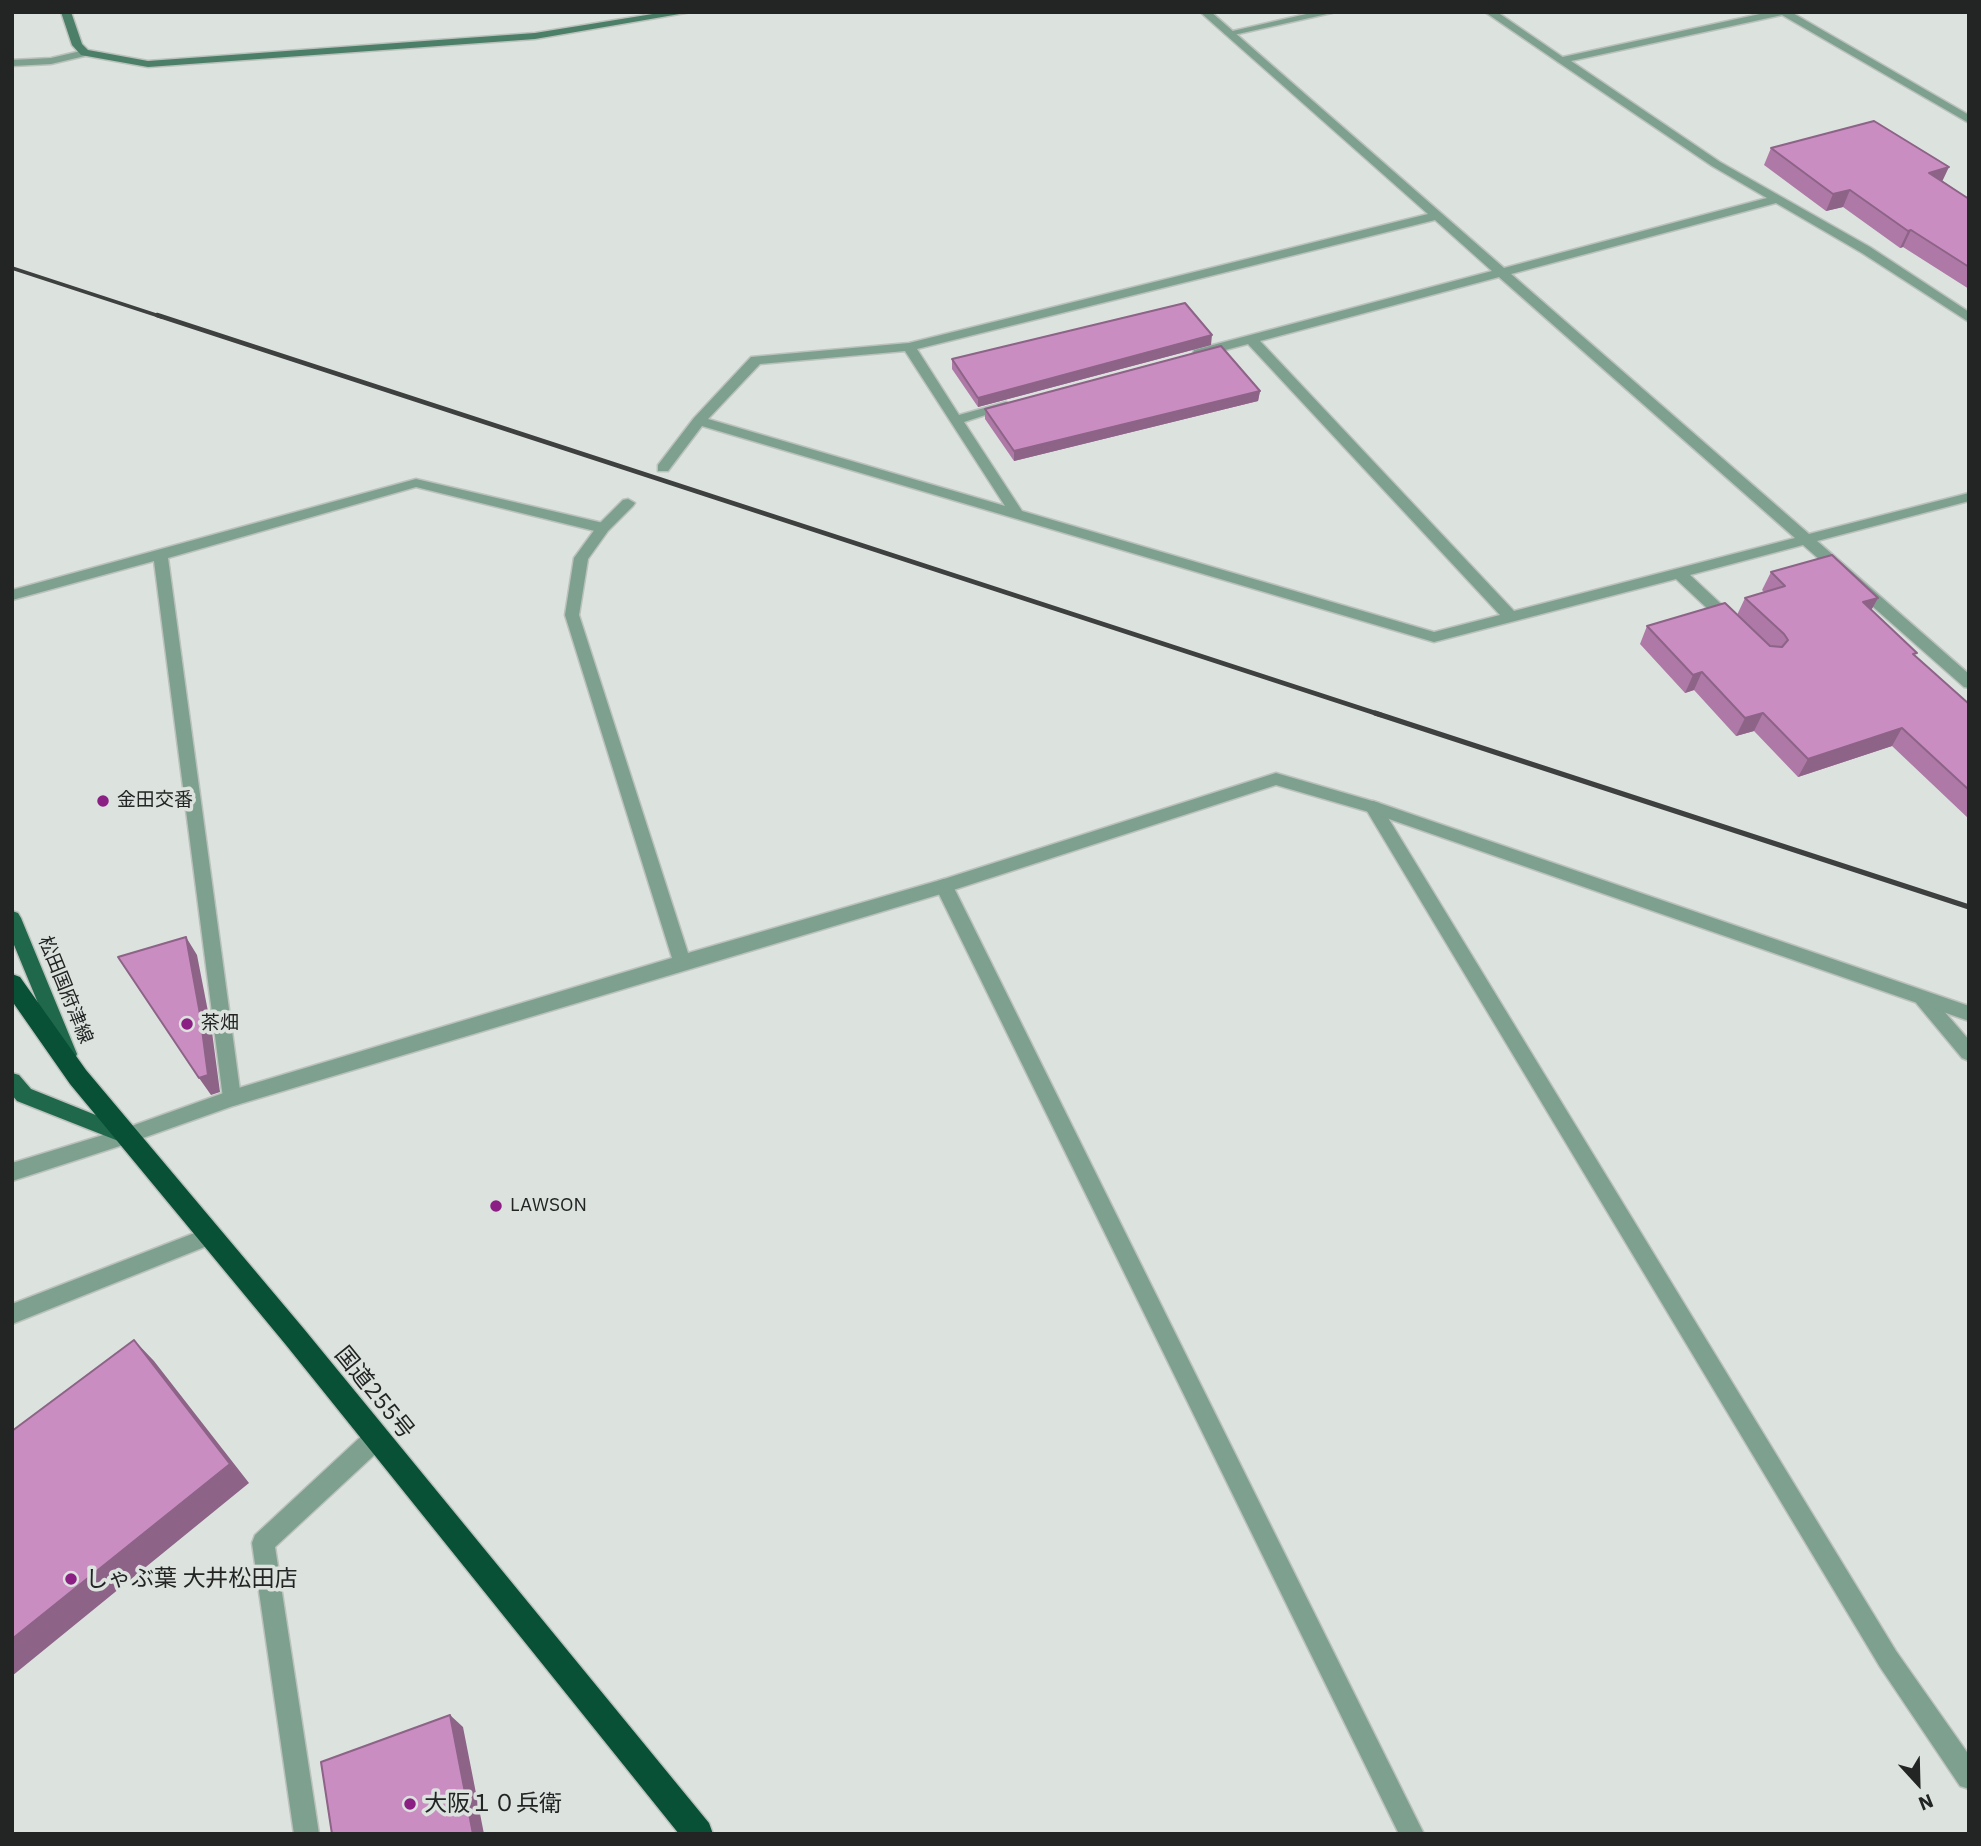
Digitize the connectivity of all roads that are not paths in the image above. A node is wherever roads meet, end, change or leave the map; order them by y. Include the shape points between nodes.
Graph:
1 (66, 12) edge
2 (686, 12) edge
3 (1205, 12) edge
4 (1331, 12) edge
5 (1490, 12) edge
6 (1784, 12) edge
7 (1229, 33) junction
8 (85, 53) junction
9 (1562, 60) junction
10 (12, 63) edge
11 (1969, 120) edge
12 (1777, 199) junction
13 (1436, 216) junction
14 (1500, 272) junction
15 (1969, 318) edge
16 (1251, 339) junction
17 (909, 347) junction
18 (1184, 358) edge
19 (1022, 401) edge
20 (955, 420) junction
21 (699, 421) junction
22 (663, 468) dead end
23 (1969, 498) edge
24 (628, 503) dead end
25 (1017, 514) junction
26 (603, 528) junction
27 (1805, 540) junction
28 (160, 555) junction
29 (1679, 573) junction
30 (12, 595) edge
31 (1511, 617) junction
32 (1739, 629) edge
33 (1969, 683) edge
34 (1373, 807) junction
35 (944, 886) junction
36 (12, 918) edge
37 (682, 962) junction
38 (12, 983) edge
39 (1923, 999) junction
40 (1969, 1014) edge
41 (1969, 1053) edge
42 (78, 1077) junction
43 (12, 1081) edge
44 (232, 1098) junction
45 (126, 1136) junction
46 (12, 1172) edge
47 (210, 1236) junction
48 (12, 1314) edge
49 (375, 1439) junction
50 (1969, 1777) edge
51 (307, 1834) edge
52 (698, 1834) edge
53 (1412, 1834) edge

1 - 8 street via 77,45
2 - 8 street via 535,36 148,64
3 - 7 street
4 - 7 street
5 - 9 street
6 - 9 street
6 - 11 street
7 - 13 street
8 - 10 street
9 - 12 street via 1716,164
12 - 14 street
12 - 15 street via 1867,250
13 - 14 street
13 - 17 street
14 - 16 street
14 - 27 street
16 - 18 street
16 - 31 street
17 - 20 street
17 - 21 street via 756,360
19 - 20 street
20 - 25 street
21 - 22 street
21 - 25 street
23 - 27 street
24 - 26 street
25 - 31 street via 1434,637
26 - 28 street via 416,483
26 - 37 street via 581,558 572,615
27 - 29 street
27 - 33 street
28 - 30 street
28 - 44 street
29 - 31 street
29 - 32 street
34 - 35 street via 1276,779
34 - 39 street
34 - 50 street via 1888,1659
35 - 37 street
35 - 53 street
36 - 42 main road, 松田国府津線
37 - 44 street
38 - 42 highway, 国道255号
39 - 40 street
39 - 41 street
42 - 45 highway, 国道255号
43 - 45 main road via 24,1095
44 - 45 street
45 - 46 street
45 - 47 highway, 国道255号
47 - 48 street
47 - 49 highway, 国道255号
49 - 51 street via 263,1543
49 - 52 highway, 国道255号

